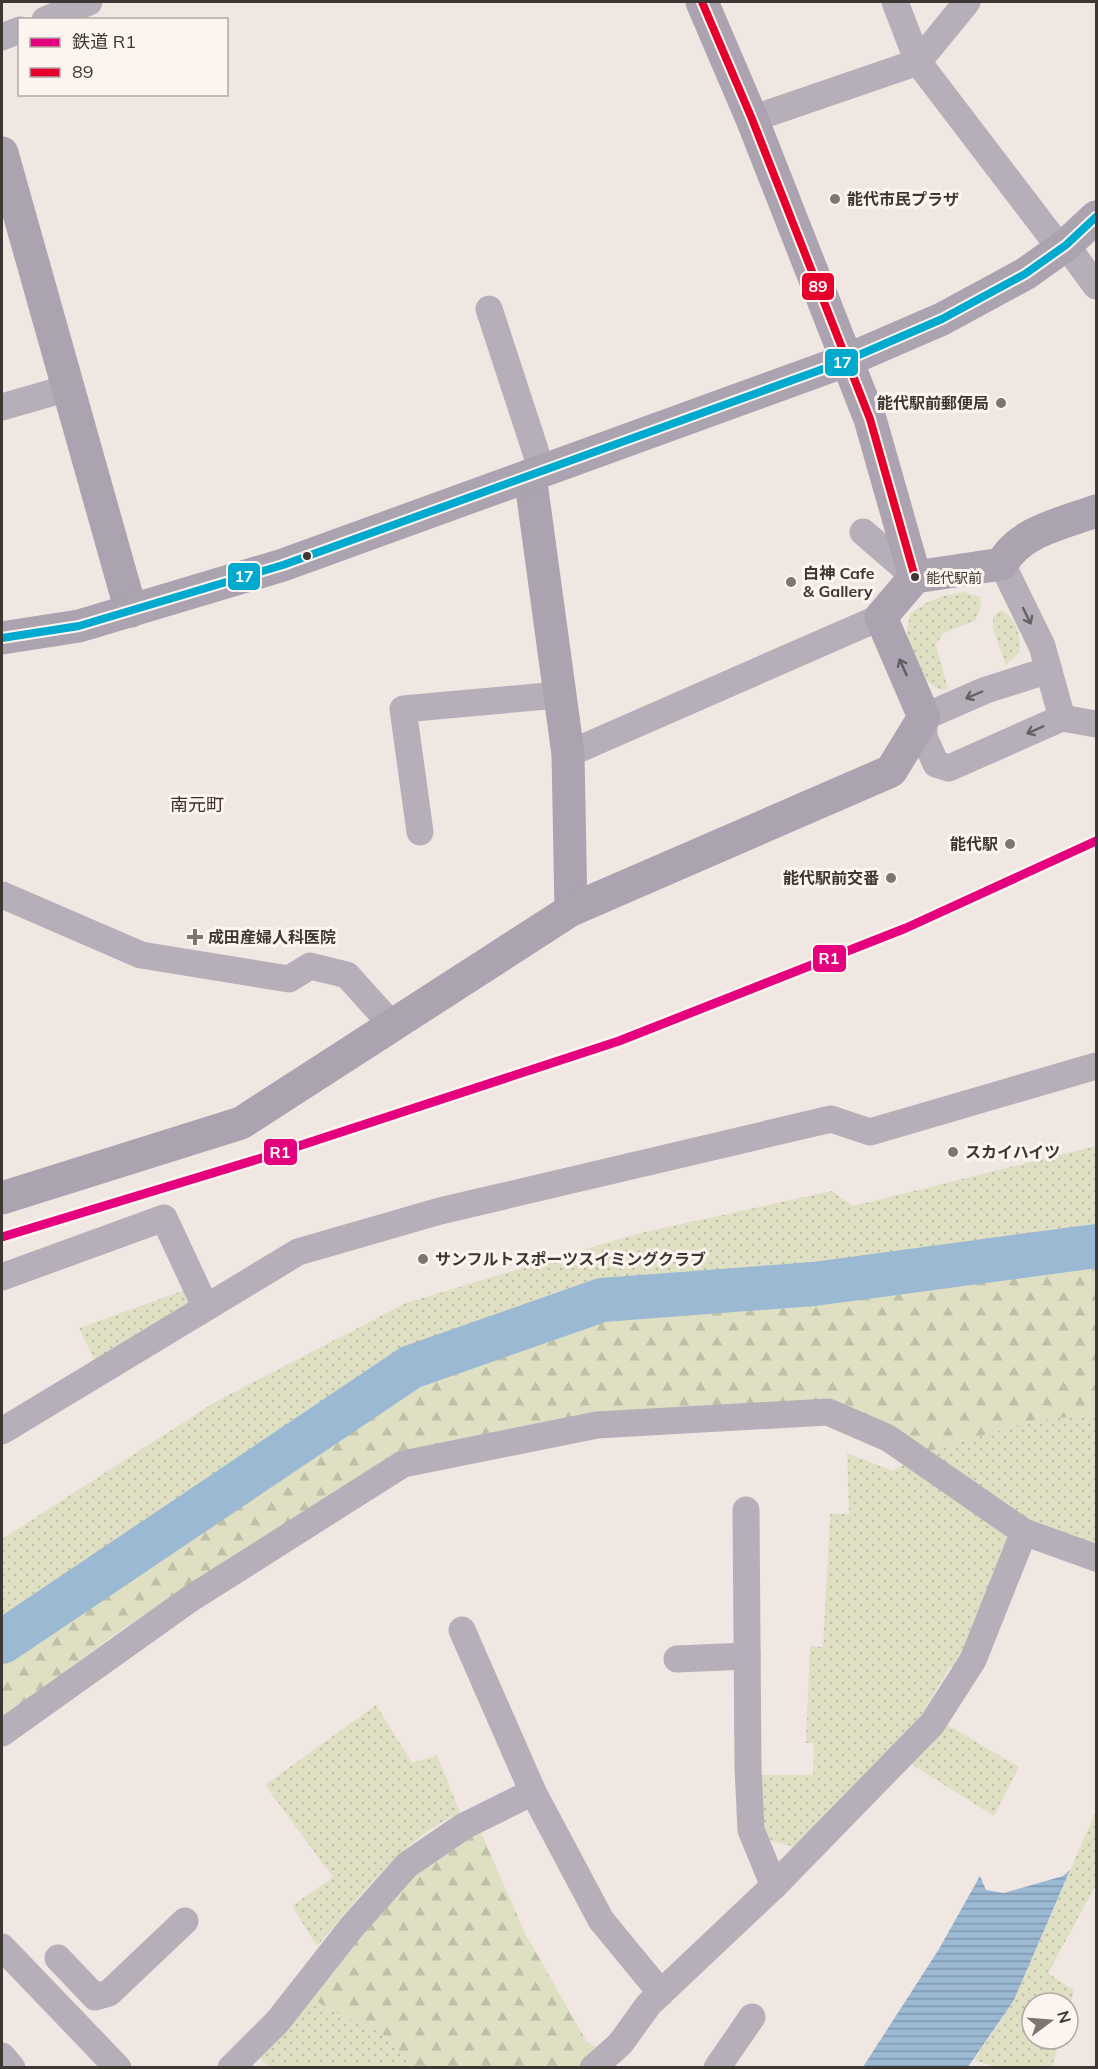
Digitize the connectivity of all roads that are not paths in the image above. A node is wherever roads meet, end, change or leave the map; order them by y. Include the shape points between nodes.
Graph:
1 (89, 2) edge
2 (702, 2) edge
3 (895, 2) edge
4 (967, 2) edge
5 (50, 18) edge
6 (18, 31) edge
7 (2, 37) edge
8 (918, 62) junction
9 (752, 119) junction
10 (2, 153) edge
11 (1096, 217) edge
12 (1063, 246) junction
13 (1096, 286) edge
14 (489, 309) dead end
15 (845, 361) junction
16 (68, 388) junction
17 (2, 406) edge
18 (536, 473) junction
19 (1096, 511) edge
20 (863, 532) dead end
21 (1002, 564) junction
22 (915, 577) junction
23 (131, 611) junction
24 (881, 617) junction
25 (2, 638) edge
26 (1049, 670) junction
27 (558, 695) junction
28 (924, 717) junction
29 (1062, 718) junction
30 (1096, 724) edge
31 (568, 754) junction
32 (420, 832) dead end
33 (2, 896) edge
34 (571, 910) junction
35 (392, 1024) junction
36 (1096, 1065) edge
37 (2, 1198) edge
38 (2, 1277) edge
39 (205, 1306) junction
40 (2, 1431) edge
41 (746, 1510) dead end
42 (1024, 1532) junction
43 (1096, 1558) edge
44 (462, 1630) dead end
45 (747, 1656) junction
46 (677, 1659) dead end
47 (2, 1733) edge
48 (533, 1792) junction
49 (774, 1886) junction
50 (185, 1921) dead end
51 (2, 1947) edge
52 (58, 1958) dead end
53 (661, 1993) junction
54 (752, 2017) dead end
55 (2, 2056) edge
56 (12, 2067) edge
57 (118, 2067) edge
58 (231, 2067) edge
59 (593, 2067) edge
60 (717, 2067) edge

1 - 5 street
2 - 9 street
3 - 8 street
4 - 8 street
6 - 7 street
8 - 9 street
8 - 12 street
9 - 15 street
10 - 16 street
11 - 12 street
12 - 13 street
12 - 15 street via 1025,274 960,310
14 - 18 street
15 - 18 street
15 - 22 street via 870,419
16 - 17 street
16 - 23 street
18 - 23 street via 284,565
18 - 27 street
19 - 21 street via 1033,534 1007,553
20 - 22 street
21 - 22 street
21 -> 26 street via 1042,646
22 - 24 street
23 - 25 street via 80,626
28 -> 24 street
24 - 31 street
26 -> 28 street via 986,690
26 - 29 street
27 - 31 street
27 - 32 street via 403,709
29 -> 28 street via 950,768 936,764 924,737
28 - 34 street via 891,771
29 - 30 street
31 - 34 street
33 - 35 street via 141,955 289,979 310,966 347,975
34 - 35 street
35 - 37 street via 241,1123
36 - 39 street via 870,1132 831,1119 440,1211 298,1252
38 - 39 street via 164,1218
39 - 40 street
41 - 45 street
42 - 43 street
42 - 47 street via 888,1438 828,1412 597,1425 403,1464 190,1599
42 - 49 street via 973,1660 932,1724
44 - 48 street
45 - 46 street
45 - 49 street via 747,1768 752,1830
48 - 53 street via 602,1920
48 - 58 street via 464,1826 407,1865 351,1928 278,2021
49 - 53 street
50 - 52 street via 109,1992 95,1997
51 - 57 street
53 - 59 street via 620,2044
54 - 60 street
55 - 56 street

